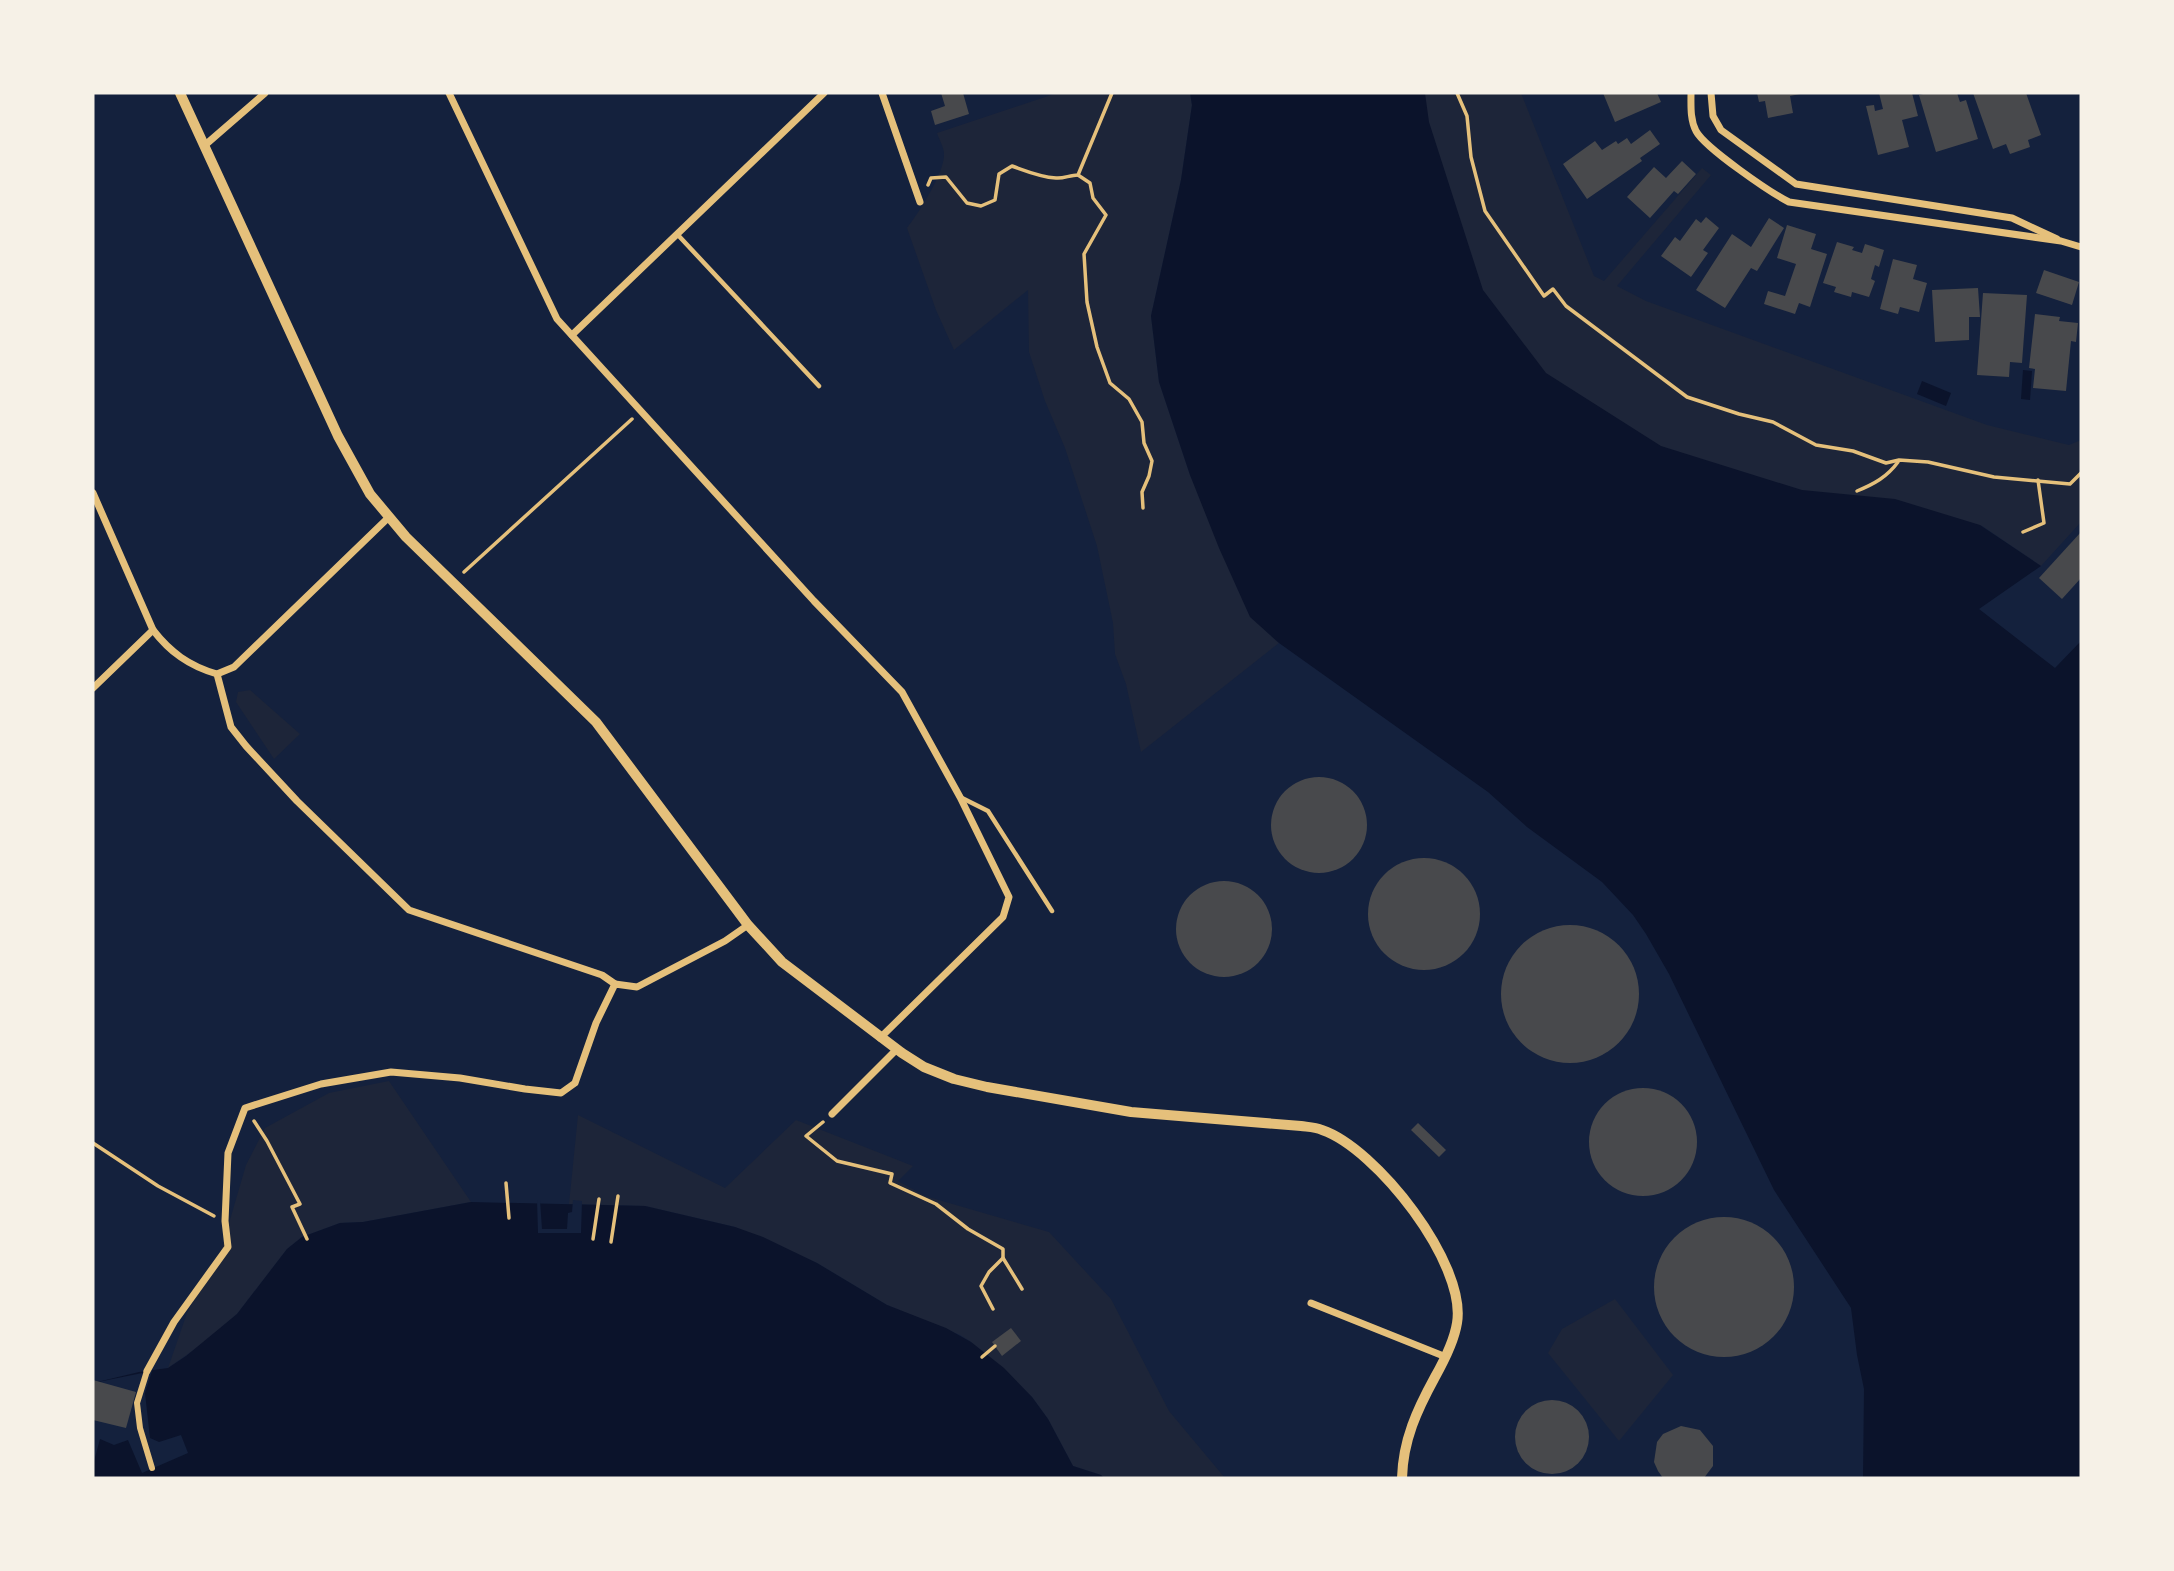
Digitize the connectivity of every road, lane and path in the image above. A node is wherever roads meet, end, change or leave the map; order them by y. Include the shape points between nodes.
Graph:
1 (180, 93) edge
2 (265, 93) edge
3 (449, 93) edge
4 (824, 93) edge
5 (882, 93) edge
6 (1112, 93) edge
7 (1457, 93) edge
8 (1691, 93) edge
9 (1711, 93) edge
10 (204, 146) junction
11 (1078, 175) junction
12 (920, 201) joint
13 (676, 233) junction
14 (2061, 241) junction
15 (2081, 247) edge
16 (572, 335) junction
17 (819, 386) dead end
18 (641, 411) junction
19 (1899, 460) junction
20 (2081, 472) edge
21 (2038, 480) junction
22 (1857, 491) dead end
23 (93, 493) edge
24 (1143, 508) dead end
25 (388, 518) junction
26 (2022, 532) dead end
27 (452, 582) junction
28 (153, 629) junction
29 (217, 674) junction
30 (93, 688) edge
31 (960, 797) junction
32 (1052, 911) dead end
33 (748, 925) junction
34 (615, 984) junction
35 (880, 1038) junction
36 (896, 1050) junction
37 (245, 1108) junction
38 (832, 1114) joint
39 (93, 1143) edge
40 (506, 1183) dead end
41 (618, 1196) dead end
42 (599, 1199) dead end
43 (509, 1218) dead end
44 (226, 1221) junction
45 (593, 1238) dead end
46 (307, 1239) dead end
47 (611, 1242) dead end
48 (1003, 1258) junction
49 (1022, 1289) dead end
50 (1311, 1303) dead end
51 (993, 1309) dead end
52 (995, 1346) dead end
53 (982, 1357) dead end
54 (1446, 1357) junction
55 (147, 1371) joint
56 (152, 1468) dead end
57 (1402, 1478) edge

1 - 10 street
2 - 10 street
3 - 16 street via 550,309
4 - 13 street
5 - 12 street
6 - 11 path
7 - 19 path via 1467,116 1471,157 1485,212 1544,296 1553,289 1566,306 1687,397 1773,422 1816,445 1886,463
8 - 14 street via 1699,136 1790,202
9 - 14 street via 1713,116 1721,130 1796,184 2012,218
10 - 25 street via 344,447
11 - 12 path via 1059,179 1012,166 999,174 995,200 981,206 967,204 946,177 931,178
11 - 24 path via 1090,183 1093,198 1106,215 1084,254 1087,302 1111,383 1129,399 1142,422 1152,461 1142,492
13 - 16 street
13 - 17 lane
14 - 15 street
16 - 18 street
18 - 27 path
18 - 31 street via 902,692
19 - 21 path
19 - 22 path via 1876,483
20 - 21 path via 2070,484
21 - 26 path via 2044,523
23 - 28 street
25 - 27 street
25 - 29 street via 234,667
27 - 33 street via 596,722
28 - 29 street via 167,649
28 - 30 street
29 - 34 street via 231,727 246,746 410,911 602,975
31 - 32 lane via 988,811
31 - 35 street via 1009,897 1003,917
33 - 34 street via 638,987
33 - 35 street via 782,962
34 - 37 street via 575,1083 561,1093 391,1072 321,1084
35 - 36 street
36 - 38 street
36 - 54 street via 924,1067 987,1087 1131,1112 1323,1130 1344,1142 1393,1186 1418,1215 1445,1264 1459,1305
37 - 44 street via 228,1153
37 - 46 path via 300,1204 292,1207
38 - 48 path via 806,1136 837,1161 892,1174 890,1183 936,1204 1003,1249
39 - 44 path via 158,1186
40 - 43 path
41 - 47 path
42 - 45 path
44 - 55 street via 228,1247 174,1322
48 - 49 path
48 - 51 path via 981,1286
50 - 54 street
52 - 53 path
54 - 57 street via 1406,1439
55 - 56 street via 137,1403

